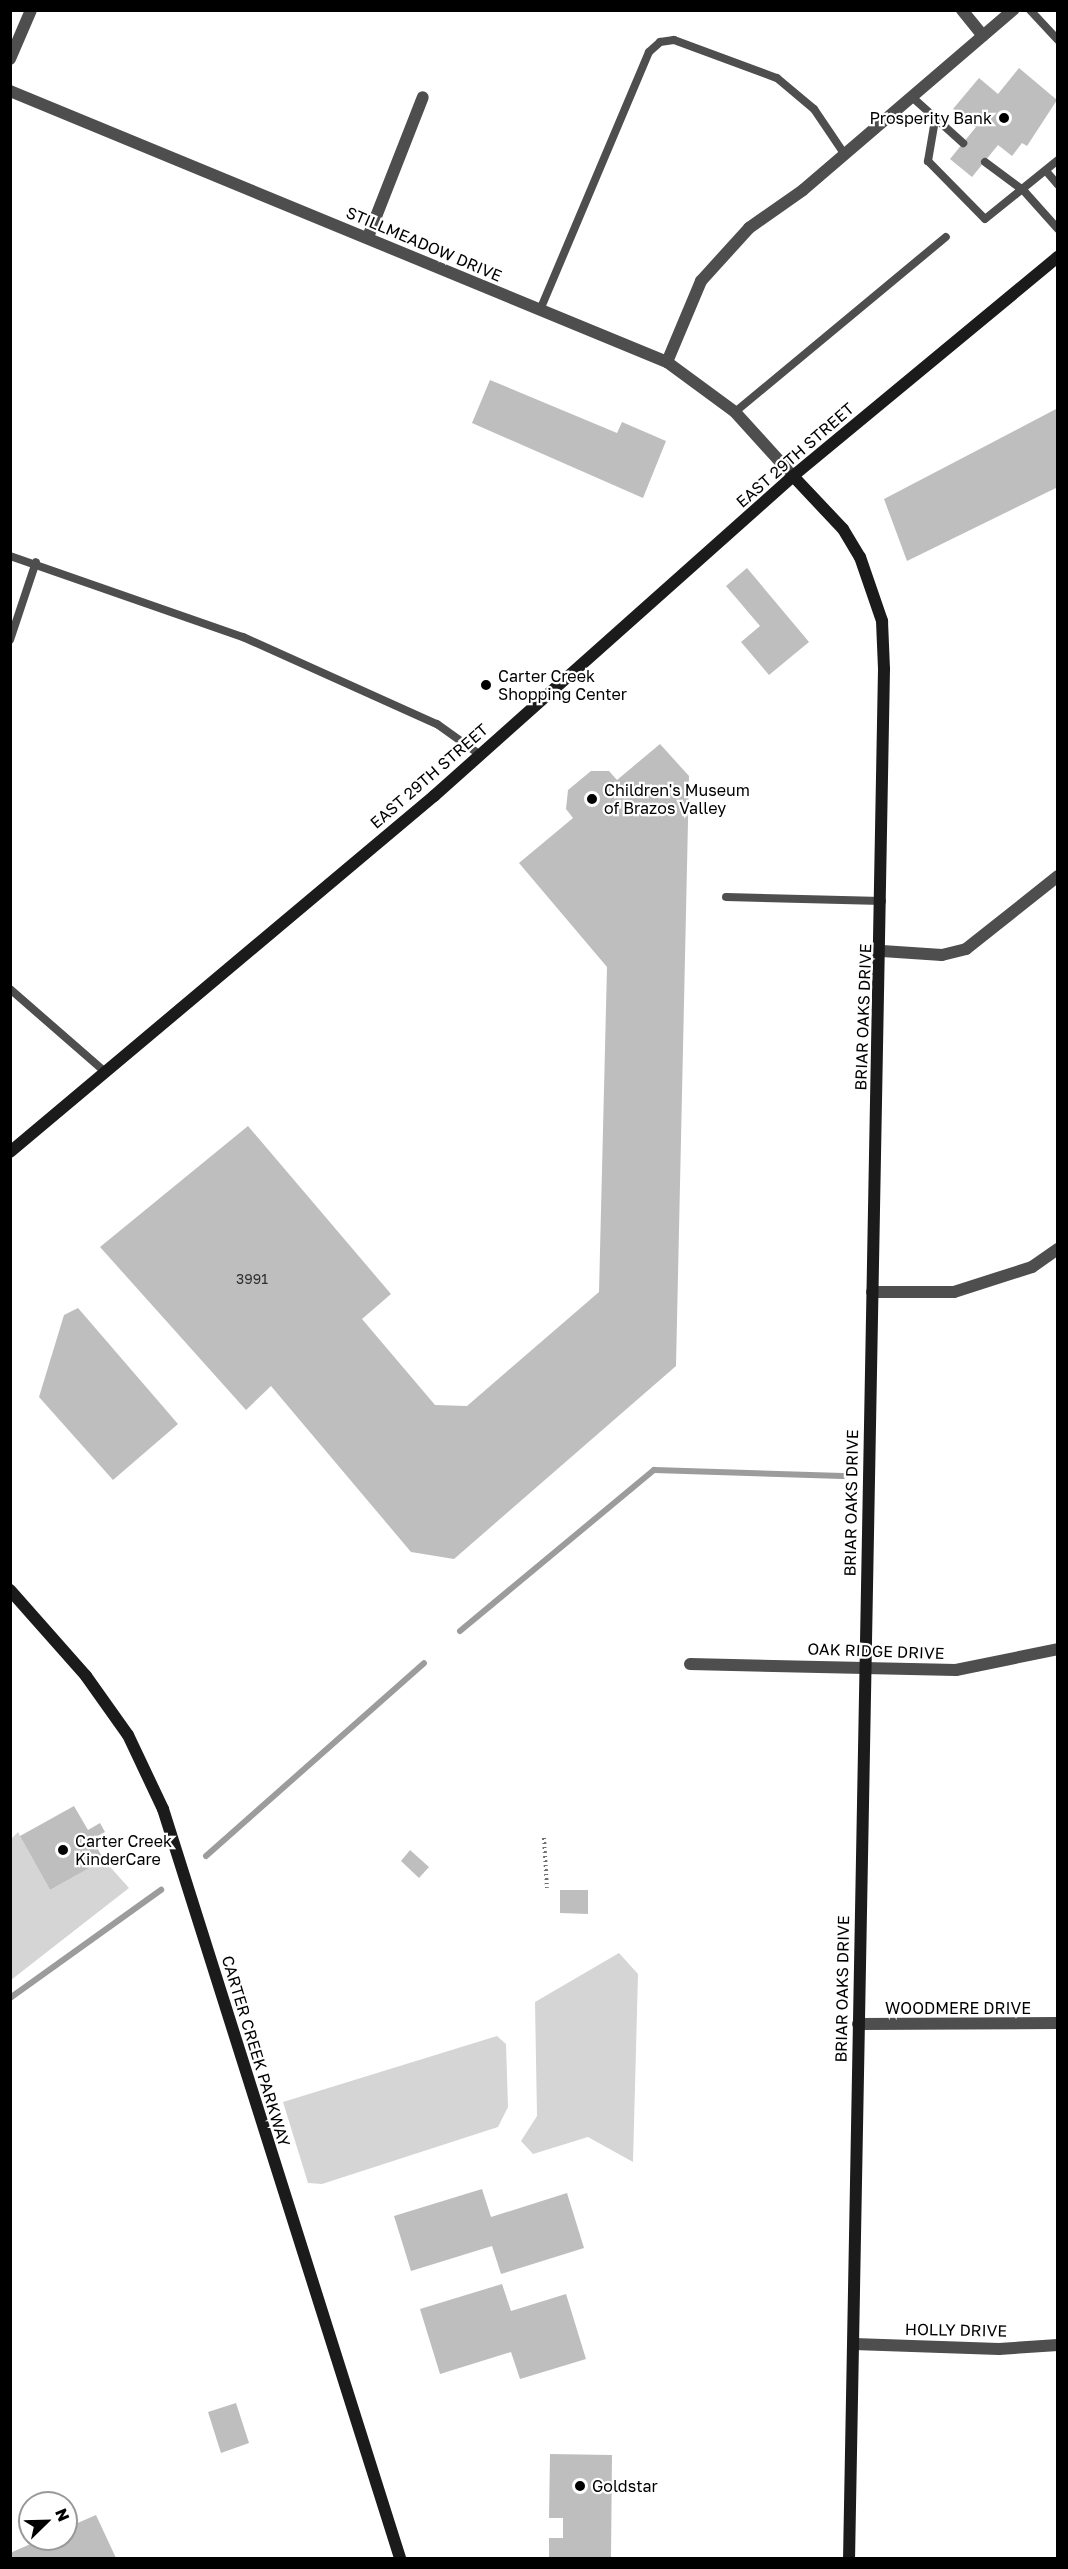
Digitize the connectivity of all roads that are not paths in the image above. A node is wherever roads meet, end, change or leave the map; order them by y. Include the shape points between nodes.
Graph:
1 (31, 10) edge
2 (962, 10) edge
3 (1013, 10) edge
4 (1030, 10) edge
5 (983, 36) junction
6 (1058, 40) edge
7 (10, 58) edge
8 (10, 91) edge
9 (423, 97) dead end
10 (912, 97) junction
11 (935, 120) junction
12 (963, 143) dead end
13 (845, 154) junction
14 (1058, 160) edge
15 (985, 162) dead end
16 (1046, 171) junction
17 (1058, 185) edge
18 (1024, 191) junction
19 (1058, 229) edge
20 (368, 237) junction
21 (946, 237) dead end
22 (1058, 257) edge
23 (540, 310) junction
24 (667, 362) junction
25 (735, 412) junction
26 (793, 476) junction
27 (10, 556) edge
28 (36, 562) junction
29 (10, 640) edge
30 (479, 754) junction
31 (1058, 876) edge
32 (726, 897) dead end
33 (882, 901) junction
34 (882, 951) junction
35 (10, 989) edge
36 (105, 1072) junction
37 (10, 1152) edge
38 (1058, 1249) edge
39 (872, 1293) junction
40 (10, 1590) edge
41 (1058, 1648) edge
42 (690, 1664) dead end
43 (864, 1665) junction
44 (1058, 2023) edge
45 (858, 2024) junction
46 (854, 2344) junction
47 (1058, 2345) edge
48 (400, 2559) edge
49 (849, 2559) edge

1 - 7 street
2 - 5 street
3 - 5 street
4 - 6 lane
5 - 10 street
8 - 20 street, STILLMEADOW DRIVE
9 - 20 street
10 - 11 lane
10 - 13 street
11 - 12 lane
11 - 18 lane via 928,161 985,219
13 - 23 lane via 814,109 777,78 674,40 660,42 649,52
13 - 24 street via 749,228 701,282
14 - 16 lane
15 - 18 lane
16 - 17 lane
16 - 18 lane
18 - 19 lane
20 - 23 street, STILLMEADOW DRIVE
21 - 25 lane
22 - 26 street, EAST 29TH STREET
23 - 24 street, STILLMEADOW DRIVE
24 - 25 street, STILLMEADOW DRIVE
25 - 26 street, STILLMEADOW DRIVE
26 - 30 street, EAST 29TH STREET
26 - 33 street, BRIAR OAKS DRIVE via 848,538 874,588 882,621
27 - 28 lane
28 - 29 lane
28 - 30 lane via 243,637 437,724
30 - 36 street, EAST 29TH STREET
31 - 34 street via 966,949 942,955
32 - 33 lane
33 - 34 street, BRIAR OAKS DRIVE
34 - 39 street, BRIAR OAKS DRIVE
35 - 36 lane
36 - 37 street, EAST 29TH STREET
38 - 39 street via 1032,1267 954,1292
39 - 43 street, BRIAR OAKS DRIVE
40 - 48 street, CARTER CREEK PARKWAY via 86,1676 128,1735 163,1809
41 - 43 street, OAK RIDGE DRIVE via 956,1670
42 - 43 street, OAK RIDGE DRIVE
43 - 45 street, BRIAR OAKS DRIVE
44 - 45 street, WOODMERE DRIVE
45 - 46 street, BRIAR OAKS DRIVE
46 - 47 street, HOLLY DRIVE via 999,2349
46 - 49 street, BRIAR OAKS DRIVE

